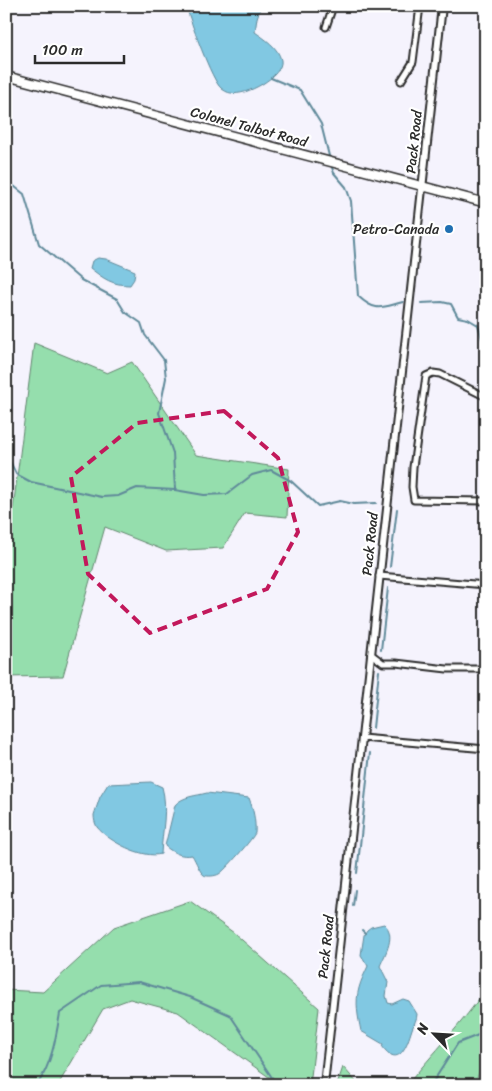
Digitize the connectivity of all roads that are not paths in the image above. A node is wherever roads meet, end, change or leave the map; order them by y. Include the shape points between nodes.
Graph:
1 (333, 6) edge
2 (420, 6) edge
3 (442, 6) edge
4 (326, 27) dead end
5 (6, 76) edge
6 (401, 81) dead end
7 (422, 186) junction
8 (486, 203) edge
9 (486, 396) edge
10 (486, 501) edge
11 (379, 576) junction
12 (486, 585) edge
13 (371, 654) junction
14 (486, 669) edge
15 (362, 738) junction
16 (486, 750) edge
17 (324, 1085) edge

1 - 4 street
2 - 6 street via 414,62
3 - 7 street, Pack Road
5 - 7 main road, Colonel Talbot Road
7 - 8 main road, Colonel Talbot Road
7 - 11 street, Pack Road
9 - 10 street via 440,374 426,376 412,487 414,500
11 - 12 street
11 - 13 street, Pack Road
13 - 14 street via 383,663
13 - 15 street, Pack Road
15 - 16 street
15 - 17 street, Pack Road

